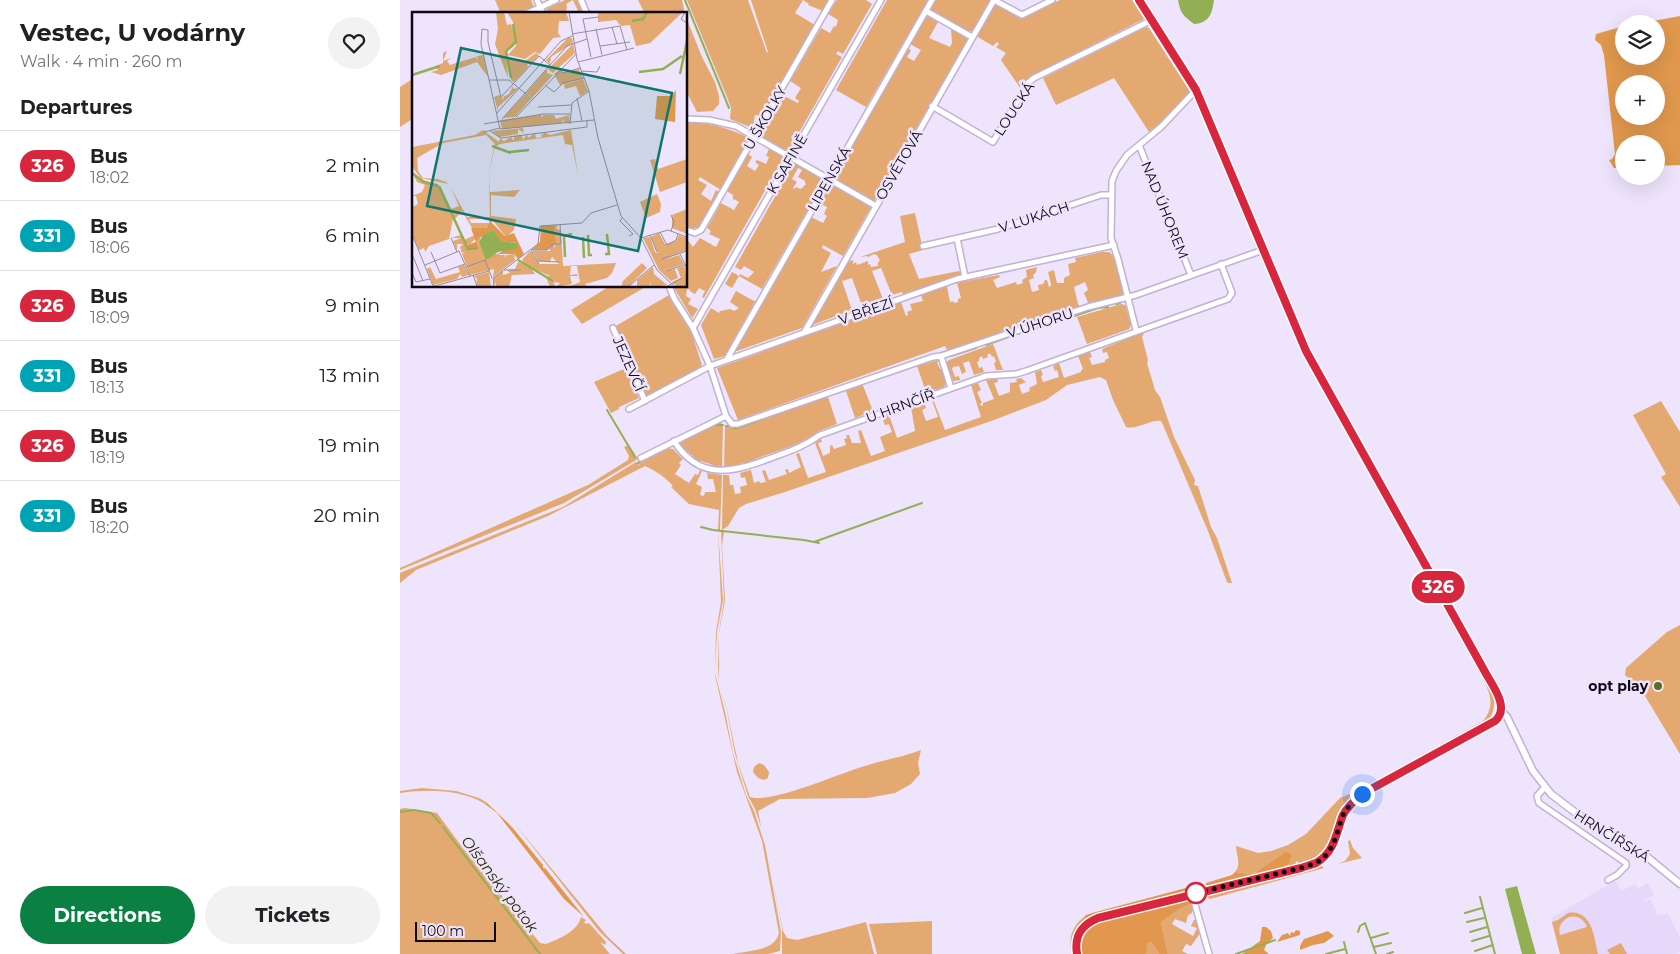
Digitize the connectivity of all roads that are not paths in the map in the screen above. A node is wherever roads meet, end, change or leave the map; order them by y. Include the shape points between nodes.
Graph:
1 (537, 0) edge
2 (556, 0) edge
3 (581, 0) edge
4 (832, 0) edge
5 (880, 0) edge
6 (932, 0) edge
7 (994, 0) edge
8 (1052, 0) edge
9 (1139, 0) edge
10 (540, 7) junction
11 (926, 11) junction
12 (530, 12) edge
13 (542, 12) edge
14 (586, 12) edge
15 (1152, 20) junction
16 (972, 37) junction
17 (1196, 90) junction
18 (932, 106) junction
19 (688, 119) edge
20 (755, 136) junction
21 (1139, 145) junction
22 (791, 157) junction
23 (830, 178) junction
24 (1111, 196) junction
25 (876, 206) junction
26 (688, 231) edge
27 (957, 238) junction
28 (1114, 245) junction
29 (922, 246) dead end
30 (1262, 250) junction
31 (1221, 264) junction
32 (1191, 275) junction
33 (965, 277) junction
34 (670, 288) edge
35 (1128, 297) junction
36 (612, 328) dead end
37 (693, 328) junction
38 (1136, 330) junction
39 (805, 332) junction
40 (941, 356) junction
41 (727, 359) junction
42 (710, 366) junction
43 (951, 388) junction
44 (644, 401) junction
45 (629, 409) dead end
46 (726, 416) junction
47 (674, 441) junction
48 (641, 458) dead end
49 (1502, 712) junction
50 (1545, 787) junction
51 (1608, 880) dead end
52 (1679, 881) edge
53 (1192, 894) junction
54 (1077, 954) edge
55 (1209, 954) edge

1 - 10 street
2 - 10 street
3 - 14 street
4 - 20 street, U ŠKOLKY
5 - 22 street, K SAFINĚ
6 - 11 street, LIPENSKÁ
7 - 8 street via 1022,15
7 - 16 street, OSVĚTOVÁ
9 - 15 street, HRNČÍŘSKÁ
10 - 12 street
10 - 13 street
11 - 16 street
11 - 23 street, LIPENSKÁ
15 - 17 street, HRNČÍŘSKÁ
15 - 18 street, LOUCKÁ via 1034,78 993,142
16 - 18 street, OSVĚTOVÁ
17 - 21 street
17 - 30 street, HRNČÍŘSKÁ
18 - 25 street, OSVĚTOVÁ
19 - 20 street via 736,126
20 - 22 street
20 - 26 street, U ŠKOLKY via 701,230 695,233
21 - 24 street via 1116,171
21 - 32 street, NAD ÚHOREM
22 - 23 street
22 - 37 street, K SAFINĚ
23 - 25 street
23 - 41 street, LIPENSKÁ
24 - 27 street, V LUKÁCH via 1101,195 998,229
24 - 28 street via 1110,230
25 - 39 street, OSVĚTOVÁ
27 - 29 street, V LUKÁCH
27 - 33 street
28 - 33 street, V BŘEZÍ
28 - 35 street
30 - 31 street, V ÚHORU
30 - 49 street, HRNČÍŘSKÁ via 1306,351 1499,698
31 - 32 street, V ÚHORU
31 - 38 street, U HRNČÍŘ via 1232,293 1228,299
32 - 35 street, V ÚHORU
33 - 39 street, V BŘEZÍ
34 - 37 street
35 - 38 street
35 - 40 street, V ÚHORU
36 - 44 street, JEZEVČÍ
37 - 42 street
38 - 43 street, U HRNČÍŘ via 1026,371 986,376
39 - 41 street, V BŘEZÍ
40 - 43 street
40 - 46 street, V ÚHORU via 744,422 732,424
41 - 42 street, V BŘEZÍ
42 - 44 street, V BŘEZÍ
42 - 46 street
43 - 47 street, U HRNČÍŘ via 820,435 804,446 744,468 723,471 698,465 685,456
44 - 45 street, V BŘEZÍ
46 - 47 street
47 - 48 street
49 - 50 street, HRNČÍŘSKÁ
49 - 53 street via 1495,721 1362,794 1343,815 1333,846 1316,863
50 - 51 street, HRNČÍŘSKÁ via 1537,796 1539,803 1624,860 1626,866
50 - 52 street, HRNČÍŘSKÁ via 1576,813 1646,856
53 - 54 street via 1092,920 1080,930
53 - 55 street

